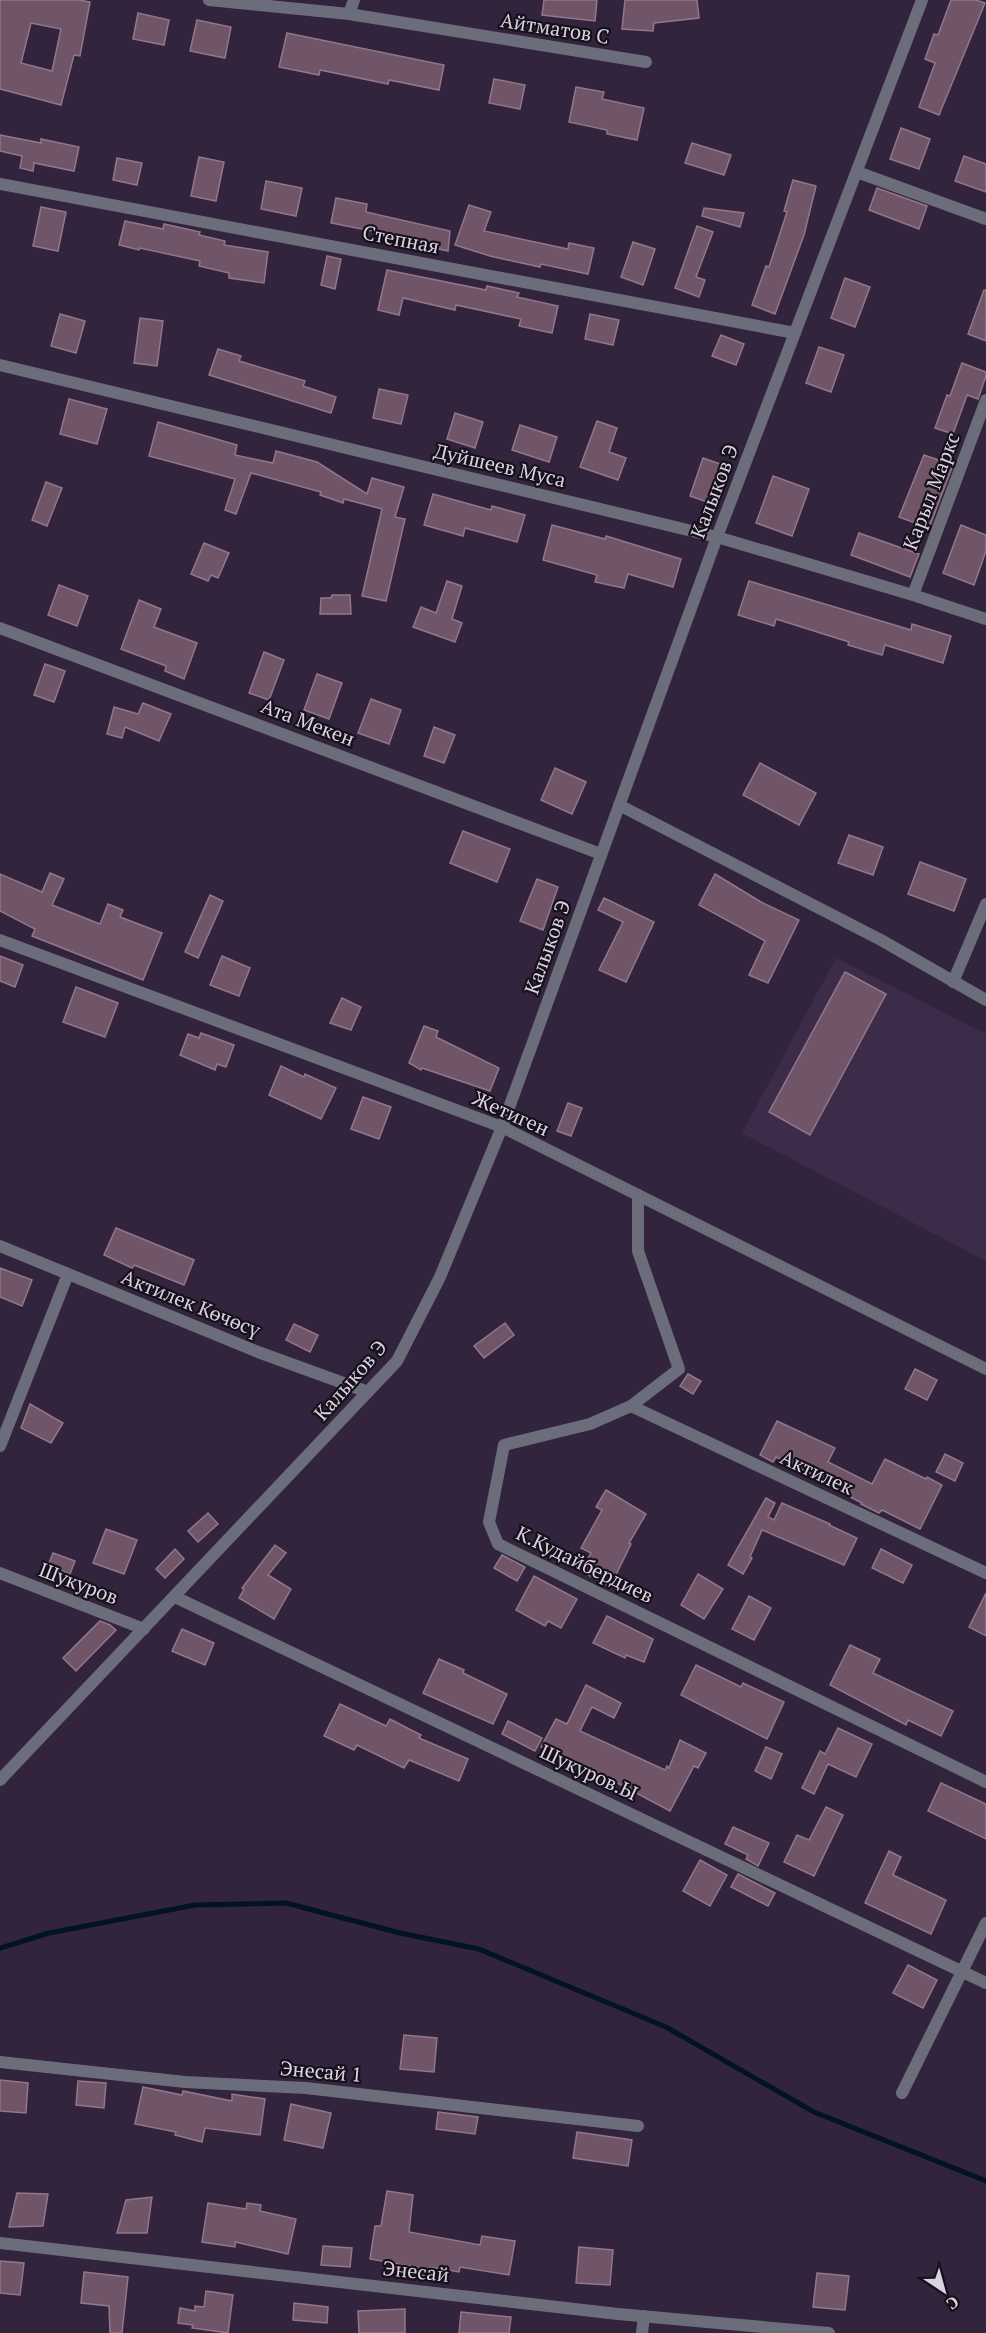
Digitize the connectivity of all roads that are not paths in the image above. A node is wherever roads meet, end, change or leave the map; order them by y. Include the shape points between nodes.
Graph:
1 (209, 0) edge
2 (354, 0) edge
3 (922, 0) edge
4 (349, 14) junction
5 (646, 63) dead end
6 (857, 172) junction
7 (0, 184) edge
8 (986, 219) edge
9 (795, 333) junction
10 (0, 365) edge
11 (986, 400) edge
12 (717, 537) junction
13 (913, 595) junction
14 (986, 619) edge
15 (0, 628) edge
16 (619, 805) junction
17 (601, 854) junction
18 (986, 904) edge
19 (0, 940) edge
20 (953, 982) junction
21 (986, 1000) edge
22 (502, 1127) junction
23 (638, 1195) junction
24 (0, 1246) edge
25 (68, 1274) junction
26 (986, 1369) edge
27 (368, 1392) junction
28 (631, 1406) junction
29 (0, 1446) edge
30 (0, 1573) edge
31 (986, 1573) edge
32 (175, 1597) junction
33 (144, 1629) junction
34 (0, 1780) edge
35 (986, 1782) edge
36 (986, 1923) edge
37 (962, 1971) junction
38 (986, 1983) edge
39 (0, 2062) edge
40 (902, 2093) dead end
41 (638, 2126) dead end
42 (0, 2243) edge
43 (644, 2316) junction
44 (642, 2333) edge
45 (829, 2333) edge

1 - 4 street, Айтматов С
2 - 4 street
3 - 6 street, Калыков Э
4 - 5 street, Айтматов С
6 - 8 street
6 - 9 street, Калыков Э
7 - 9 street, Степная
9 - 12 street, Калыков Э
10 - 12 street, Дуйшеев Муса
11 - 13 street, Карыл Маркс
12 - 13 street, Дуйшеев Муса
12 - 16 street, Калыков Э
13 - 14 street, Дуйшеев Муса
15 - 17 street, Ата Мекен
16 - 17 street, Калыков Э
16 - 20 street via 881,940
17 - 22 street, Калыков Э
18 - 20 street
19 - 22 street, Жетиген
20 - 21 street
22 - 23 street, Жетиген
22 - 27 street, Калыков Э via 434,1287 397,1361
23 - 26 street, Жетиген
23 - 28 street, К.Кудайбердиев via 638,1251 679,1369
24 - 25 street, Актилек Көчөсү
25 - 27 street, Актилек Көчөсү via 258,1352
25 - 29 street
27 - 32 street, Калыков Э
28 - 31 street, Актилек
28 - 35 street, К.Кудайбердиев via 590,1424 504,1445 489,1522 498,1544
30 - 33 street, Шукуров
32 - 33 street, Калыков Э
32 - 37 street, Шукуров.Ы
33 - 34 street, Калыков Э
36 - 37 street
37 - 38 street, Шукуров.Ы
37 - 40 street
39 - 41 street, Энесай 1 via 184,2082 306,2088
42 - 43 street, Энесай
43 - 44 street
43 - 45 street, Энесай

